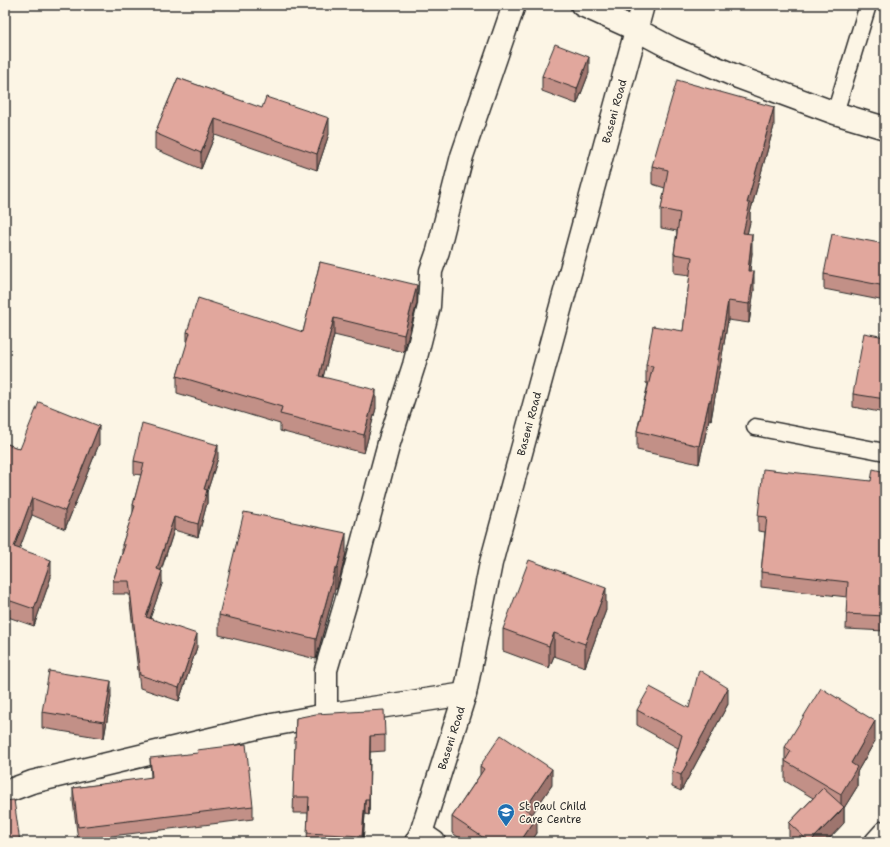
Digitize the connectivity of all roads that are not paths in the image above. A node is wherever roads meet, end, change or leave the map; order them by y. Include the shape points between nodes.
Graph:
1 (514, 5) edge
2 (582, 5) edge
3 (643, 5) edge
4 (868, 5) edge
5 (637, 30) junction
6 (835, 112) junction
7 (885, 128) edge
8 (755, 427) dead end
9 (885, 452) edge
10 (465, 694) junction
11 (326, 715) junction
12 (5, 792) edge
13 (885, 832) edge
14 (424, 839) edge
15 (876, 842) edge

1 - 11 street via 462,156 431,271 429,306 414,365 389,443 326,670
2 - 5 street
3 - 5 street, Baseni Road
4 - 6 lane
5 - 6 street via 738,77
5 - 10 street, Baseni Road via 491,563
6 - 7 street
8 - 9 lane
10 - 11 street
10 - 14 street, Baseni Road
11 - 12 street via 253,729 32,782
13 - 15 street

